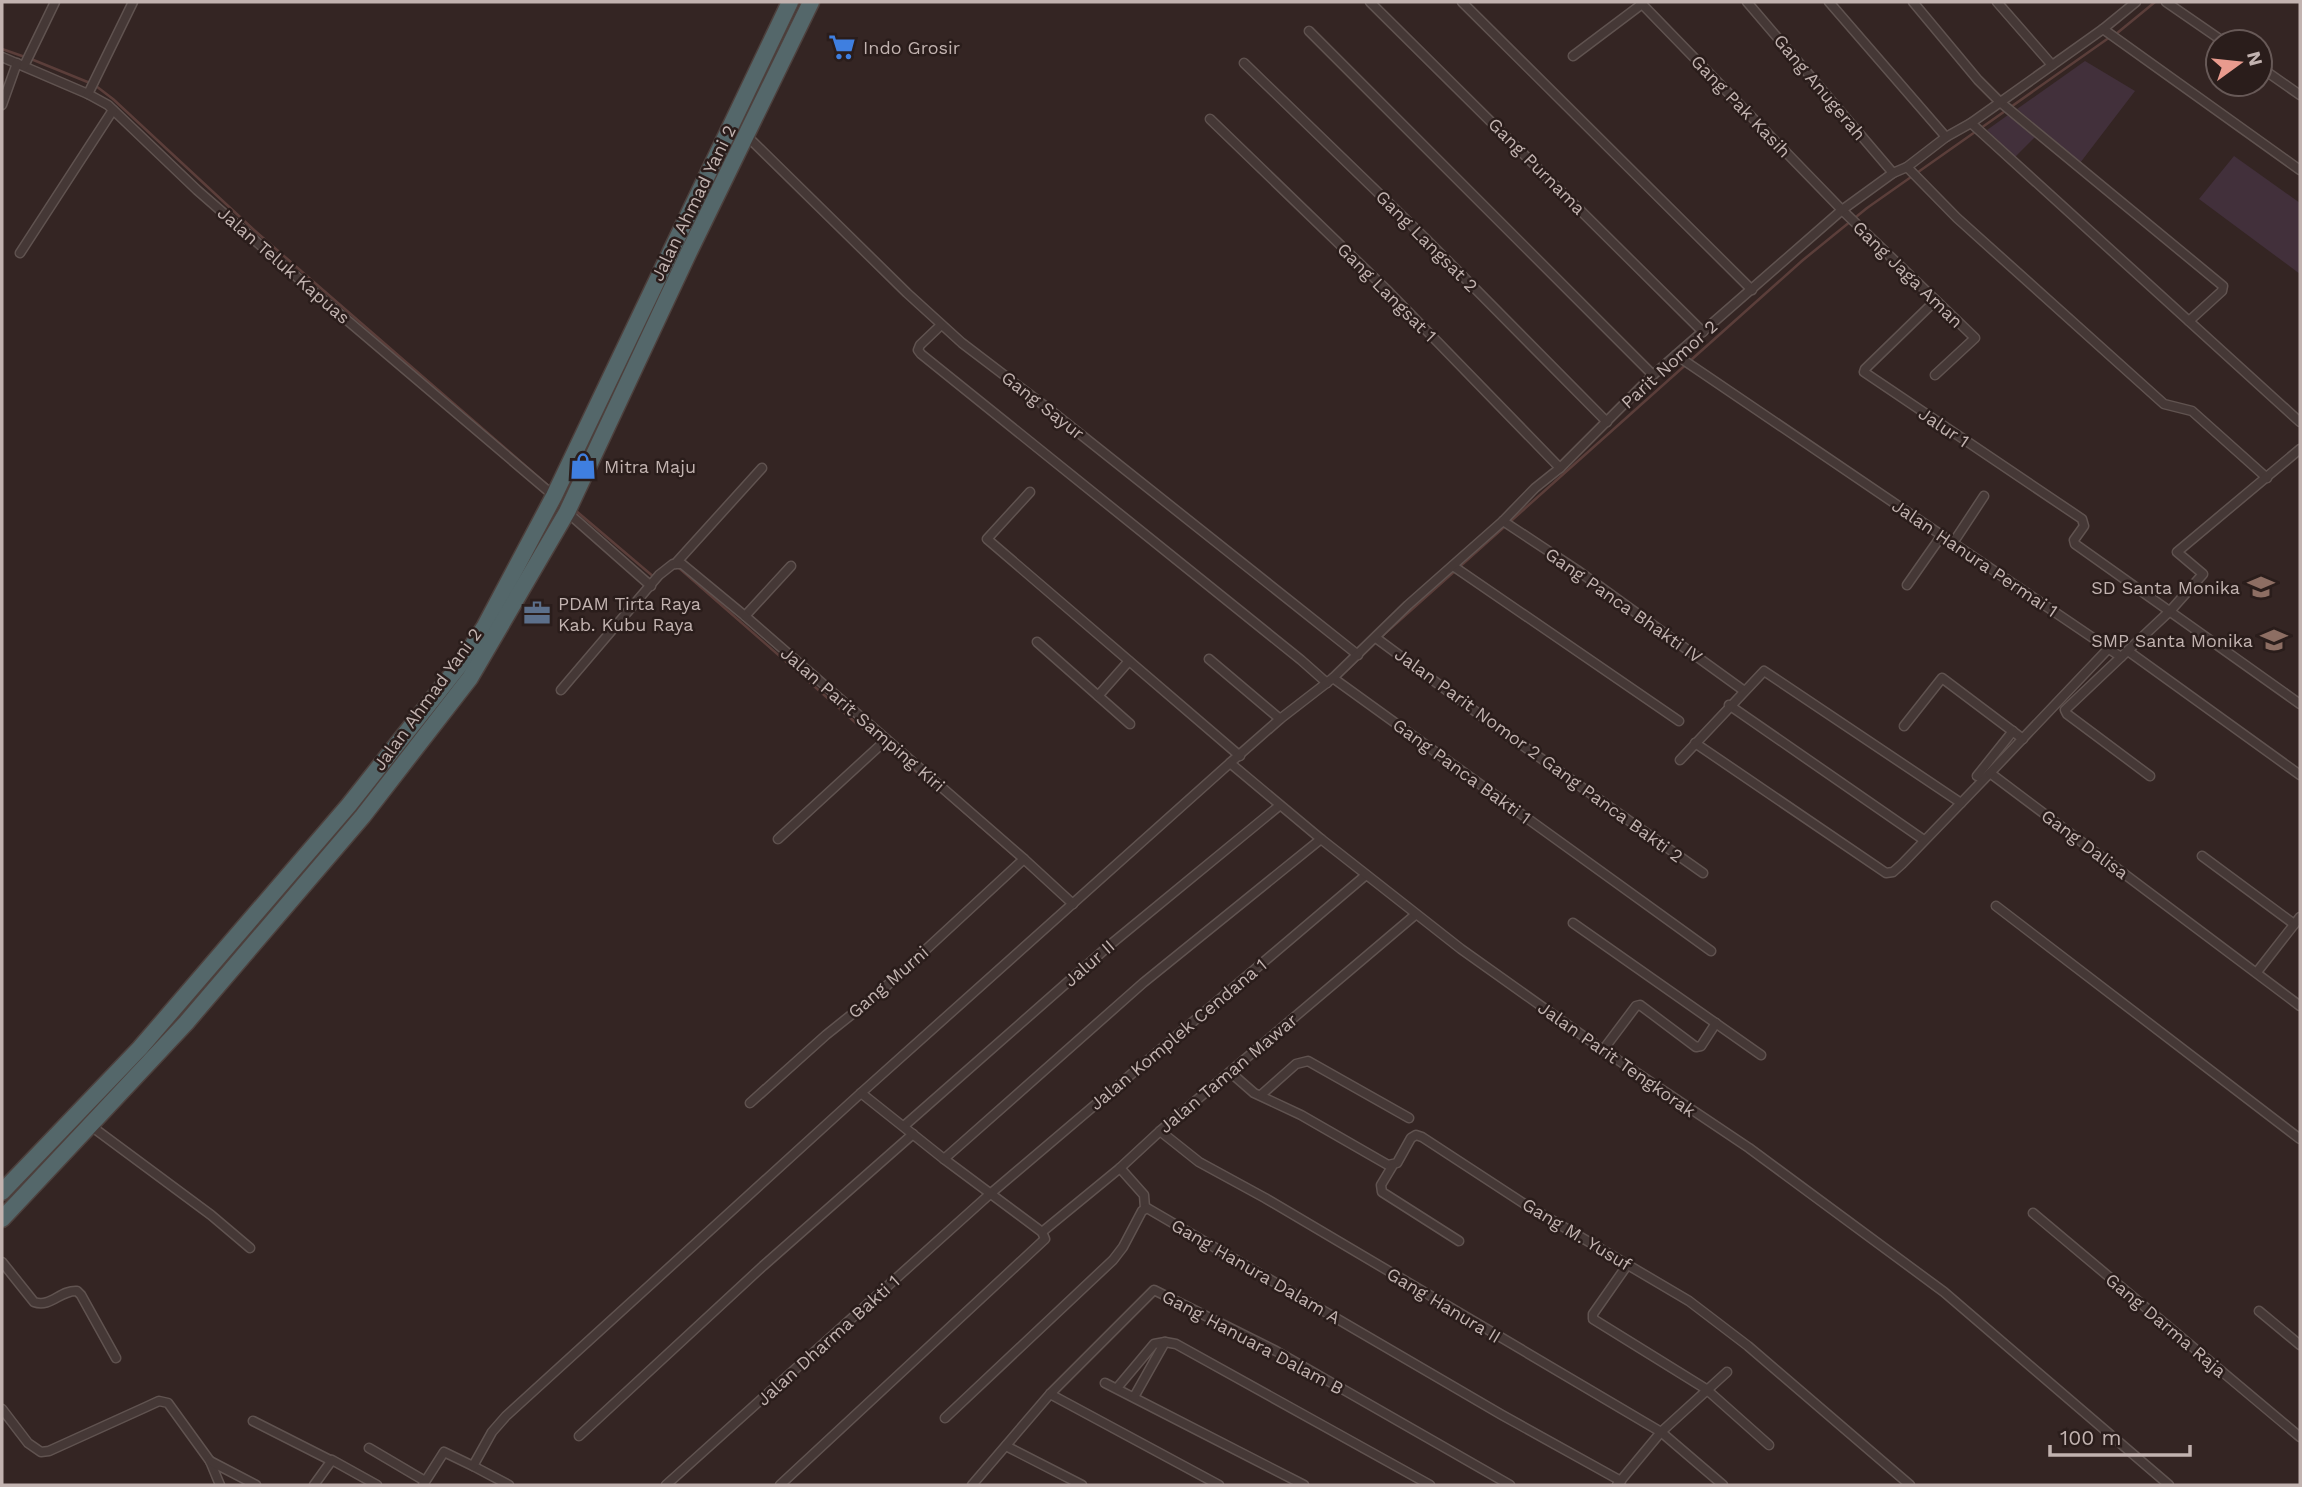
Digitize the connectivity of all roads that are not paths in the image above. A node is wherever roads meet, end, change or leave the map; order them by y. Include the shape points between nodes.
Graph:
1 (55, 2) edge
2 (133, 2) edge
3 (790, 2) edge
4 (811, 2) edge
5 (1370, 2) edge
6 (1462, 2) edge
7 (1747, 2) edge
8 (1829, 2) edge
9 (1913, 2) edge
10 (1997, 2) edge
11 (2136, 2) edge
12 (2166, 2) edge
13 (1641, 3) edge
14 (2204, 28) edge
15 (2103, 29) junction
16 (1309, 31) dead end
17 (1573, 56) dead end
18 (2, 57) edge
19 (23, 62) junction
20 (1244, 63) dead end
21 (2052, 65) junction
22 (2274, 77) edge
23 (90, 89) junction
24 (2300, 95) edge
25 (2000, 102) junction
26 (2, 105) edge
27 (113, 110) junction
28 (1210, 119) dead end
29 (1971, 123) junction
30 (747, 136) junction
31 (1946, 137) junction
32 (1907, 167) junction
33 (2300, 170) edge
34 (1893, 173) junction
35 (1842, 211) junction
36 (672, 246) junction
37 (20, 253) dead end
38 (688, 254) junction
39 (1752, 290) junction
40 (1935, 301) junction
41 (2189, 321) junction
42 (941, 325) junction
43 (1703, 332) junction
44 (1683, 360) junction
45 (1653, 375) junction
46 (1934, 375) dead end
47 (1607, 422) junction
48 (2300, 422) edge
49 (2300, 449) edge
50 (762, 468) dead end
51 (1560, 468) junction
52 (2267, 478) junction
53 (555, 492) junction
54 (1030, 492) dead end
55 (1984, 496) dead end
56 (570, 507) junction
57 (1503, 521) junction
58 (1942, 535) junction
59 (1953, 543) junction
60 (675, 564) junction
61 (791, 566) dead end
62 (1453, 566) junction
63 (655, 581) junction
64 (1907, 585) dead end
65 (2171, 610) junction
66 (745, 616) junction
67 (1376, 638) junction
68 (1037, 642) dead end
69 (2109, 648) junction
70 (2124, 654) junction
71 (1358, 655) junction
72 (1209, 659) dead end
73 (1129, 661) junction
74 (1330, 681) junction
75 (561, 690) dead end
76 (1743, 690) junction
77 (1098, 696) junction
78 (2300, 704) edge
79 (1729, 705) junction
80 (1280, 719) junction
81 (1679, 721) dead end
82 (1130, 724) dead end
83 (1904, 726) dead end
84 (2013, 731) junction
85 (2023, 739) junction
86 (1695, 743) junction
87 (882, 744) junction
88 (1240, 756) junction
89 (1680, 760) dead end
90 (1230, 763) junction
91 (1990, 773) junction
92 (2300, 775) edge
93 (1977, 776) dead end
94 (2150, 776) dead end
95 (1961, 803) junction
96 (1279, 806) junction
97 (778, 839) dead end
98 (1321, 839) junction
99 (1924, 841) junction
100 (2202, 856) dead end
101 (1024, 859) junction
102 (1703, 873) dead end
103 (1366, 875) junction
104 (1073, 904) junction
105 (1996, 906) dead end
106 (1415, 915) junction
107 (2297, 921) edge
108 (1573, 923) dead end
109 (1711, 951) dead end
110 (2257, 972) junction
111 (2300, 1006) edge
112 (1716, 1023) junction
113 (1603, 1050) junction
114 (1761, 1055) dead end
115 (1230, 1072) junction
116 (861, 1093) junction
117 (1261, 1096) junction
118 (750, 1103) dead end
119 (1409, 1118) dead end
120 (91, 1126) junction
121 (904, 1126) junction
122 (1160, 1131) junction
123 (912, 1134) junction
124 (2300, 1139) edge
125 (944, 1159) junction
126 (1393, 1165) junction
127 (1119, 1168) junction
128 (2, 1192) edge
129 (990, 1194) junction
130 (1144, 1208) junction
131 (2033, 1213) dead end
132 (2, 1219) edge
133 (1042, 1232) junction
134 (1460, 1241) dead end
135 (250, 1248) dead end
136 (2, 1262) edge
137 (1628, 1264) junction
138 (2259, 1311) dead end
139 (1166, 1342) junction
140 (2300, 1345) edge
141 (116, 1358) dead end
142 (1727, 1371) dead end
143 (1105, 1383) dead end
144 (1117, 1388) junction
145 (1706, 1389) junction
146 (1050, 1394) junction
147 (1134, 1397) junction
148 (2, 1409) edge
149 (945, 1418) dead end
150 (253, 1421) dead end
151 (1661, 1432) junction
152 (579, 1436) dead end
153 (2300, 1437) edge
154 (1769, 1445) dead end
155 (1006, 1446) junction
156 (369, 1448) dead end
157 (210, 1461) junction
158 (329, 1461) junction
159 (473, 1466) junction
160 (424, 1483) edge
161 (1619, 1483) edge
162 (220, 1485) edge
163 (256, 1485) edge
164 (314, 1485) edge
165 (377, 1485) edge
166 (509, 1485) edge
167 (666, 1485) edge
168 (780, 1485) edge
169 (972, 1485) edge
170 (1082, 1485) edge
171 (1219, 1485) edge
172 (1304, 1485) edge
173 (1430, 1485) edge
174 (1510, 1485) edge
175 (1723, 1485) edge
176 (1910, 1485) edge
177 (2169, 1485) edge

1 - 19 street
2 - 23 street
3 - 36 highway, Jalan Ahmad Yani 2
4 - 30 highway, Jalan Ahmad Yani 2
5 - 43 street, Gang Purnama
6 - 39 street
7 - 34 street, Gang Anugerah
8 - 31 street
9 - 25 street
10 - 21 street
11 - 15 street, Parit Nomor 2
12 - 14 street
13 - 17 street
13 - 35 street, Gang Pak Kasih
15 - 21 street, Parit Nomor 2
15 - 33 street
16 - 45 street
18 - 19 street, Jalan Teluk Kapuas
19 - 23 street, Jalan Teluk Kapuas
19 - 26 street
20 - 47 street, Gang Langsat 2
21 - 25 street, Parit Nomor 2
22 - 24 street
23 - 27 street, Jalan Teluk Kapuas
25 - 29 street, Parit Nomor 2
25 - 41 street via 2223,286
27 - 37 street
27 - 53 street, Jalan Teluk Kapuas via 290,271
28 - 51 street, Gang Langsat 1 via 1389,292
29 - 31 street, Parit Nomor 2
29 - 41 street
30 - 38 highway, Jalan Ahmad Yani 2
30 - 42 street, Gang Sayur
31 - 32 street, Parit Nomor 2
32 - 34 street, Parit Nomor 2
32 - 52 street via 1957,218 2164,404 2192,411
34 - 35 street, Parit Nomor 2
35 - 39 street, Parit Nomor 2
35 - 40 street, Gang Jaga Aman
36 - 38 highway
36 - 53 highway, Jalan Ahmad Yani 2
38 - 56 highway, Jalan Ahmad Yani 2
39 - 43 street, Parit Nomor 2
40 - 46 street, Gang Jaga Aman via 1974,340
40 - 65 street, Jalur 1 via 1864,372 2082,519 2084,526 2074,540 2078,546
41 - 48 street
42 - 71 street, Gang Sayur
42 - 74 street, Gang Panca Bakti 1 via 920,345 921,355
43 - 44 street, Parit Nomor 2
44 - 45 street, Parit Nomor 2
44 - 58 street, Jalan Hanura Permai 1
45 - 47 street, Parit Nomor 2
47 - 51 street, Parit Nomor 2
49 - 52 street
50 - 60 street
51 - 57 street, Parit Nomor 2
52 - 65 street via 2177,552 2203,574
53 - 128 highway, Jalan Ahmad Yani 2 via 485,626 418,718 140,1048
54 - 73 street via 987,539
55 - 59 street
56 - 63 street
56 - 120 highway, Jalan Ahmad Yani 2 via 470,678 380,796 169,1044
57 - 62 street, Parit Nomor 2
57 - 76 street, Gang Panca Bhakti IV
58 - 59 street, Jalan Hanura Permai 1
58 - 64 street
59 - 69 street, Jalan Hanura Permai 1
60 - 63 street
60 - 66 street, Jalan Parit Samping Kiri via 686,566
61 - 66 street
62 - 67 street, Parit Nomor 2
62 - 81 street
63 - 75 street
65 - 70 street
65 - 78 street
66 - 87 street, Jalan Parit Samping Kiri
67 - 71 street, Parit Nomor 2
67 - 102 street, Jalan Parit Nomor 2 Gang Panca Bakti 2
68 - 77 street
69 - 70 street, Jalan Hanura Permai 1
69 - 85 street
70 - 92 street, Jalan Hanura Permai 1
70 - 94 street via 2065,710
71 - 74 street, Parit Nomor 2
72 - 80 street
73 - 77 street
73 - 88 street
74 - 80 street, Parit Nomor 2
74 - 109 street, Gang Panca Bakti 1
76 - 79 street
76 - 95 street via 1764,671
77 - 82 street
79 - 86 street
79 - 99 street
80 - 88 street, Parit Nomor 2
83 - 84 street via 1942,678
84 - 85 street
84 - 93 street
85 - 91 street
86 - 89 street
86 - 99 street via 1886,873 1893,872
87 - 97 street
87 - 101 street, Jalan Parit Samping Kiri
88 - 90 street, Parit Nomor 2
90 - 96 street, Jalan Parit Tengkorak
90 - 104 street
91 - 95 street
91 - 110 street, Gang Dalisa
95 - 99 street
96 - 98 street, Jalan Parit Tengkorak
96 - 121 street, Jalur II via 1111,944
98 - 103 street, Jalan Parit Tengkorak
98 - 125 street via 1143,983
100 - 107 street
101 - 104 street, Jalan Parit Samping Kiri
101 - 118 street, Gang Murni
103 - 106 street, Jalan Parit Tengkorak
103 - 129 street, Jalan Komplek Cendana 1
104 - 116 street
105 - 124 street
106 - 113 street, Jalan Parit Tengkorak
106 - 115 street, Jalan Taman Mawar
107 - 110 street
108 - 112 street
110 - 111 street, Gang Dalisa
112 - 113 street via 1698,1047 1640,1005
112 - 114 street
113 - 177 street, Jalan Parit Tengkorak via 1749,1148 1944,1292
115 - 117 street
115 - 122 street, Jalan Taman Mawar
116 - 121 street
116 - 159 street via 506,1416
117 - 119 street via 1296,1064 1308,1061
117 - 126 street
120 - 132 highway, Jalan Ahmad Yani 2
120 - 135 street
121 - 123 street
122 - 127 street, Jalan Taman Mawar
122 - 151 street, Gang Hanura II via 1199,1162
123 - 125 street
123 - 152 street
125 - 129 street
126 - 134 street via 1381,1185 1382,1192
126 - 137 street, Gang M. Yusuf via 1411,1138 1422,1137
127 - 130 street via 1144,1195
127 - 133 street, Jalan Taman Mawar
129 - 133 street
129 - 167 street, Jalan Dharma Bakti 1
130 - 149 street via 1113,1259
130 - 161 street, Gang Hanura Dalam A
131 - 153 street, Gang Darma Raja
133 - 168 street, Jalan Taman Mawar via 1043,1241
136 - 141 street via 40,1304 77,1291
137 - 145 street via 1593,1319
137 - 176 street, Gang M. Yusuf via 1689,1301 1748,1346
138 - 140 street
139 - 144 street via 1154,1344
139 - 147 street
139 - 173 street
142 - 145 street
143 - 144 street
144 - 147 street
145 - 151 street
145 - 154 street
146 - 155 street, Gang Hanuara Dalam B
146 - 171 street
146 - 174 street, Gang Hanuara Dalam B via 1157,1290
147 - 172 street
148 - 157 street via 31,1447 41,1452 165,1402
150 - 158 street
151 - 161 street
151 - 175 street, Gang Hanura II
155 - 169 street, Gang Hanuara Dalam B
155 - 170 street
156 - 160 street
157 - 162 street
157 - 163 street
158 - 164 street
158 - 165 street
159 - 160 street via 444,1452
159 - 166 street

